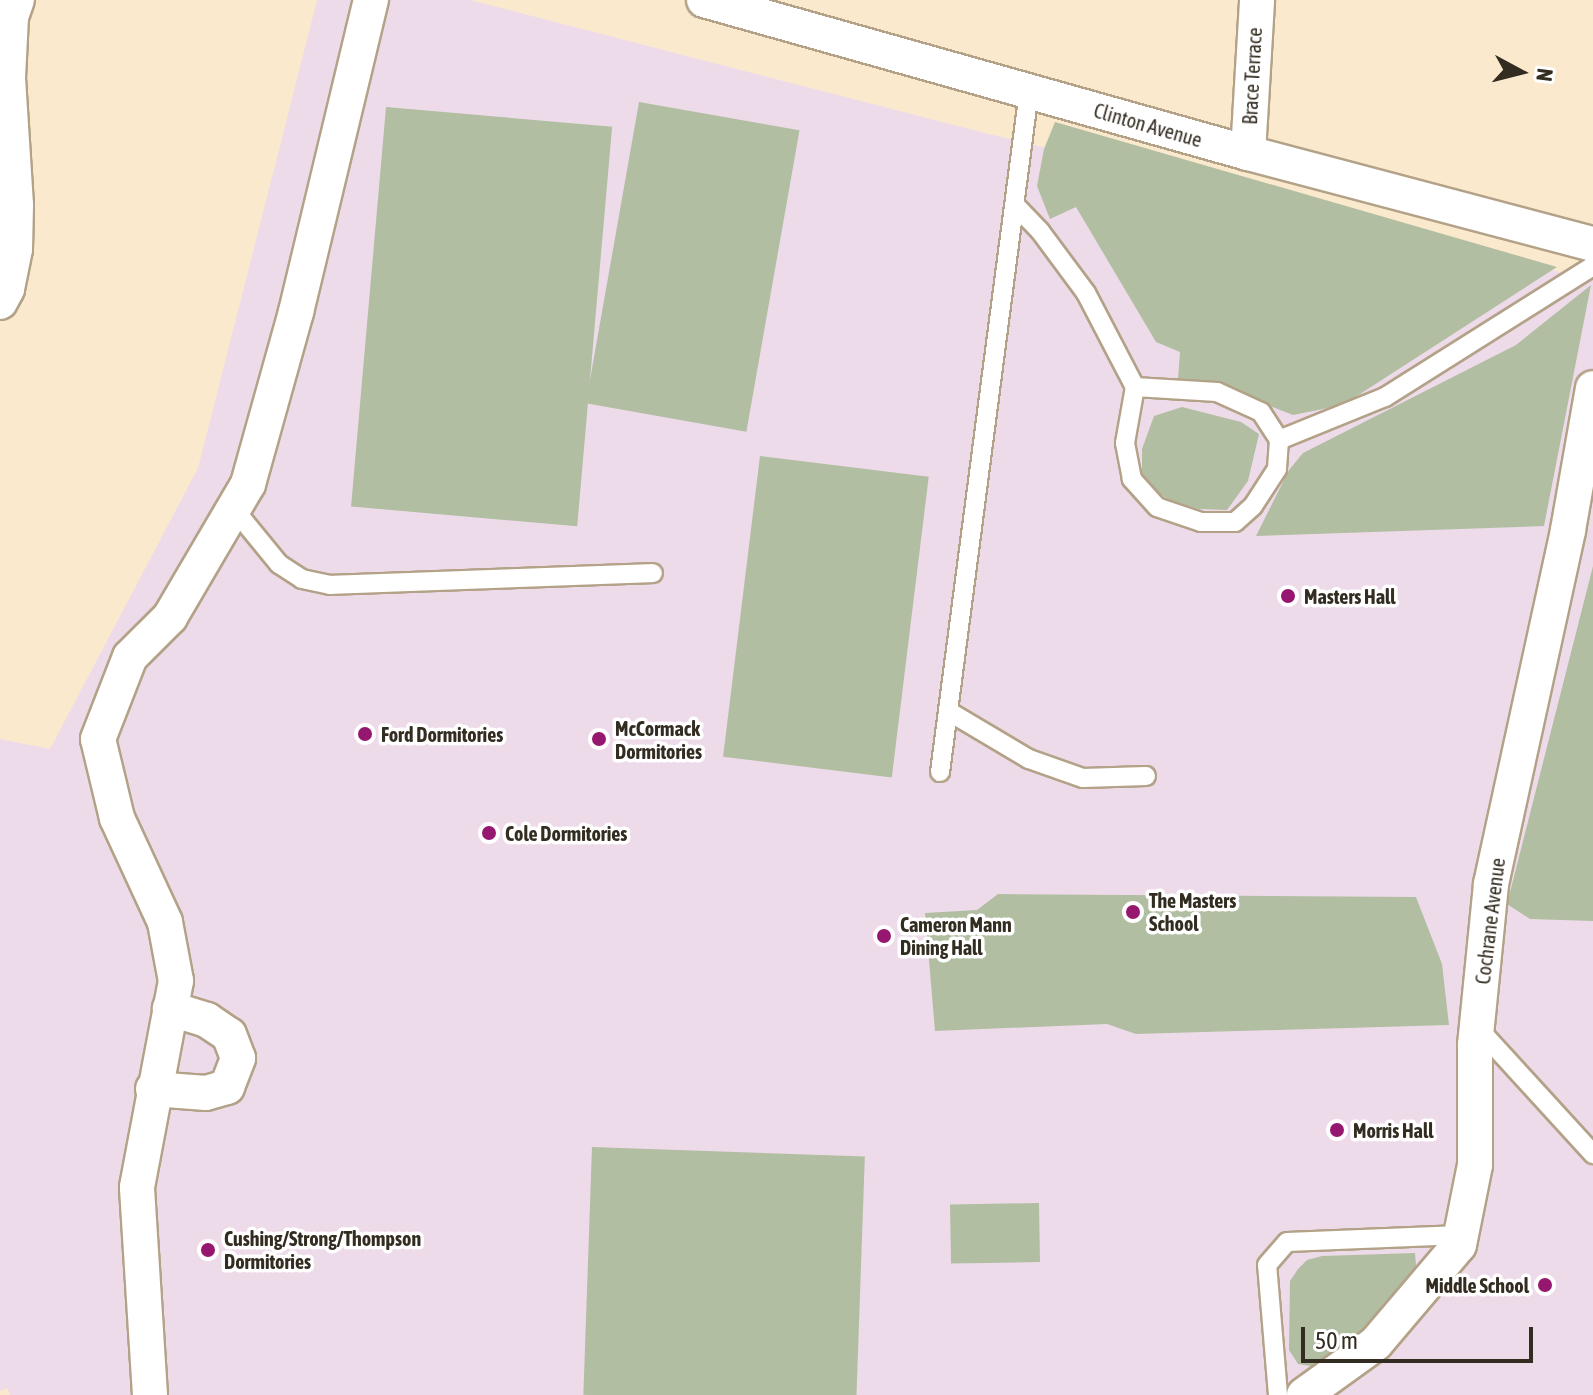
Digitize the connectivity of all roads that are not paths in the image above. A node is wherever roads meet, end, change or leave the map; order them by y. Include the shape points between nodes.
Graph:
1 (17, 0) edge
2 (371, 0) edge
3 (704, 0) edge
4 (1257, 0) edge
5 (1029, 91) junction
6 (1248, 153) junction
7 (1015, 205) junction
8 (1593, 244) edge
9 (1593, 266) edge
10 (0, 302) edge
11 (1135, 387) junction
12 (1593, 388) edge
13 (1279, 440) junction
14 (234, 509) junction
15 (653, 573) dead end
16 (948, 711) junction
17 (940, 772) dead end
18 (1146, 776) dead end
19 (170, 1009) junction
20 (1478, 1028) junction
21 (153, 1089) junction
22 (1593, 1154) edge
23 (1461, 1235) junction
24 (150, 1395) edge
25 (1278, 1395) edge
26 (1304, 1395) edge

1 - 10 street via 11,17 8,78 15,249
2 - 14 street via 292,326 248,484
3 - 5 street, Clinton Avenue
4 - 6 street, Brace Terrace
5 - 6 street, Clinton Avenue
5 - 7 lane
6 - 8 street, Clinton Avenue
7 - 11 lane via 1086,293
7 - 16 lane
9 - 13 lane via 1385,397
11 - 13 lane via 1217,392 1261,412
11 - 13 lane via 1125,443 1132,479 1157,507 1201,522 1235,522 1264,494 1277,469
12 - 20 street, Cochrane Avenue via 1568,530 1491,884
14 - 15 lane via 279,564 302,579 330,585
14 - 19 street via 170,617 130,657 98,739 117,818 165,922 176,981
16 - 17 lane
16 - 18 lane via 1029,759 1083,778
19 - 21 street
19 - 21 street via 207,1020 229,1035 238,1058 227,1087 206,1093
20 - 22 lane
20 - 23 street, Cochrane Avenue via 1475,1165
21 - 24 street via 137,1187
23 - 25 lane via 1287,1242 1267,1265
23 - 26 street, Cochrane Avenue via 1459,1245 1376,1343

